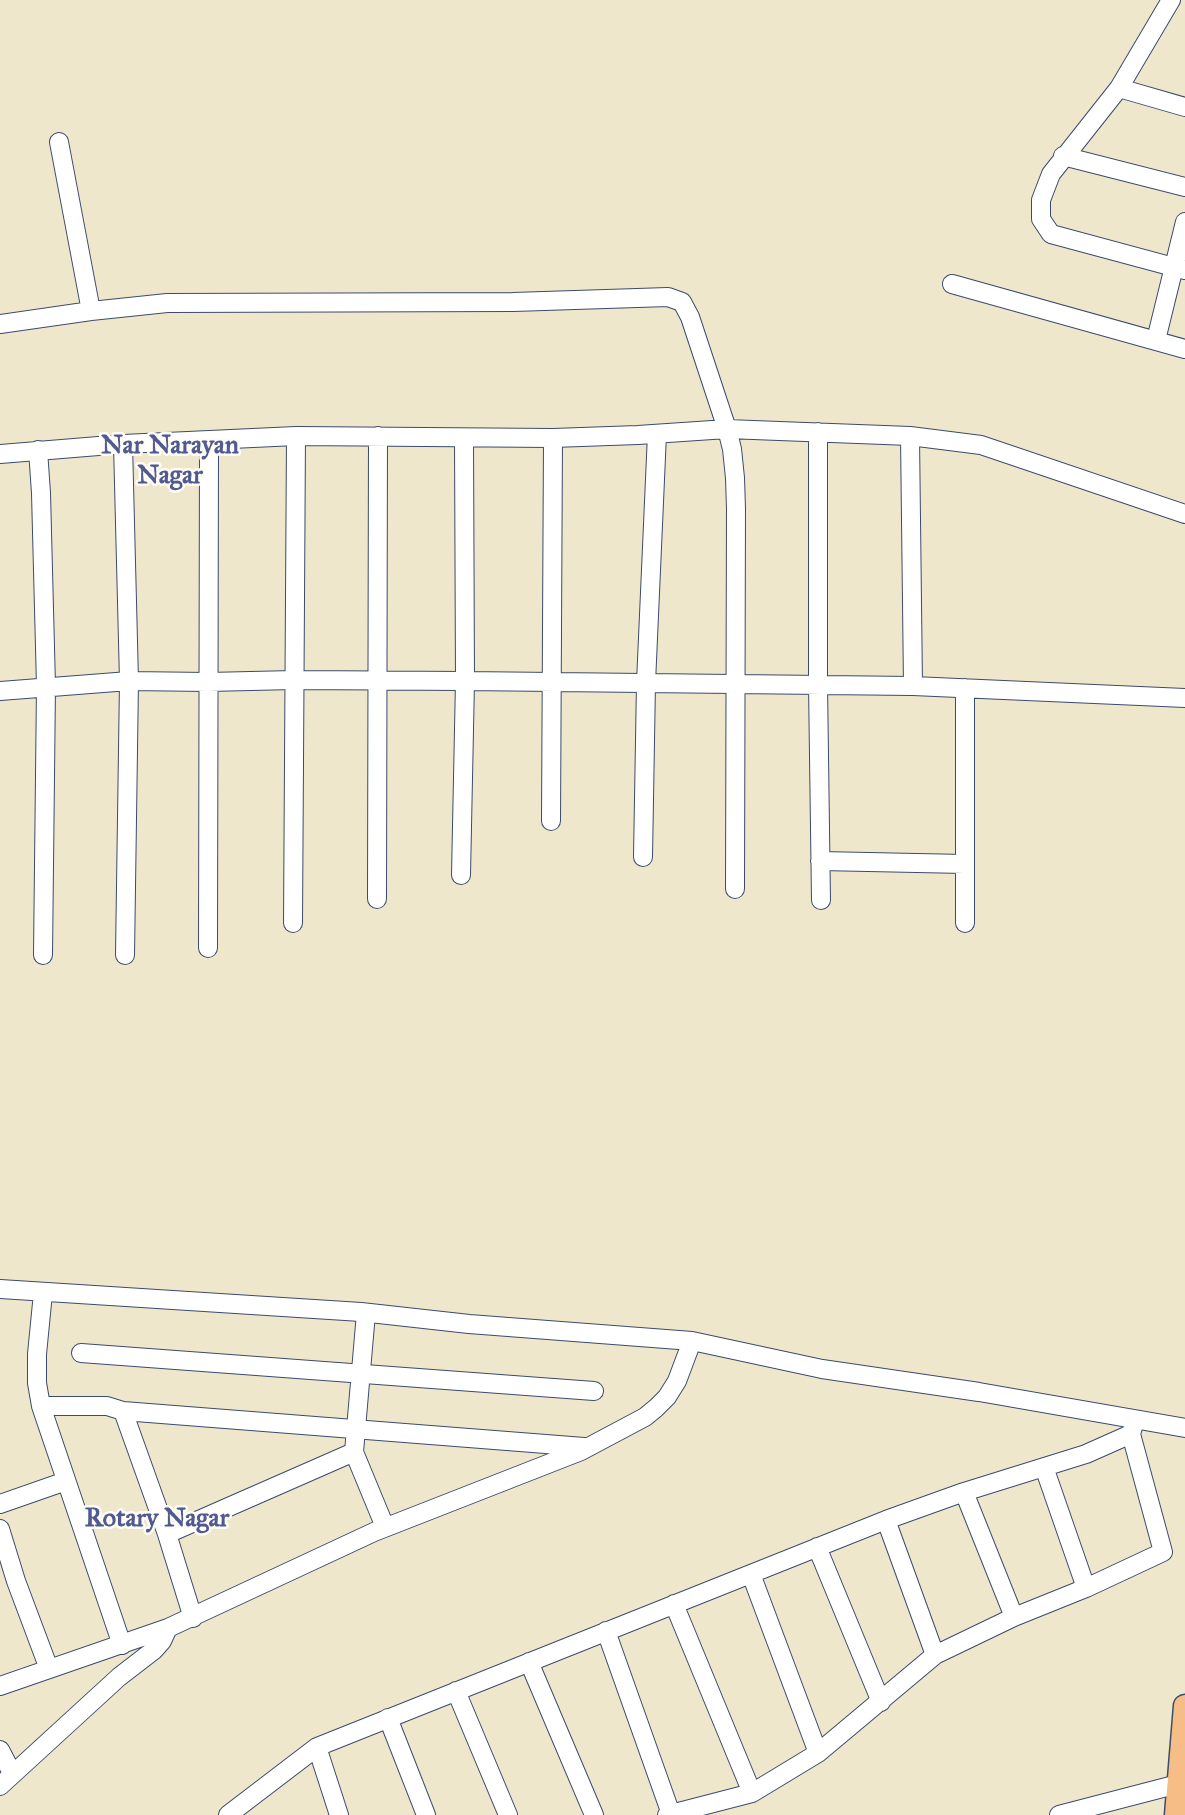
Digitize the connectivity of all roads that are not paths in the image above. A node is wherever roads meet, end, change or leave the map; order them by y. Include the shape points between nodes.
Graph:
1 (1171, 0) edge
2 (1119, 88) junction
3 (1185, 107) edge
4 (59, 141) dead end
5 (1063, 156) junction
6 (1185, 187) edge
7 (1185, 222) edge
8 (1179, 269) edge
9 (952, 284) dead end
10 (91, 310) junction
11 (0, 324) edge
12 (1156, 340) junction
13 (1185, 349) edge
14 (727, 429) junction
15 (818, 432) junction
16 (657, 434) junction
17 (296, 436) junction
18 (378, 436) junction
19 (910, 436) junction
20 (464, 438) junction
21 (553, 438) junction
22 (209, 441) junction
23 (123, 444) junction
24 (38, 450) junction
25 (0, 453) edge
26 (1185, 514) edge
27 (294, 680) junction
28 (129, 681) junction
29 (465, 681) junction
30 (208, 682) junction
31 (377, 682) junction
32 (552, 682) junction
33 (646, 682) junction
34 (735, 684) junction
35 (818, 684) junction
36 (46, 686) junction
37 (913, 686) junction
38 (965, 688) junction
39 (0, 691) edge
40 (1185, 698) edge
41 (551, 821) dead end
42 (643, 857) dead end
43 (820, 861) junction
44 (965, 864) junction
45 (461, 875) dead end
46 (735, 889) dead end
47 (376, 899) dead end
48 (821, 900) dead end
49 (293, 923) dead end
50 (965, 923) dead end
51 (208, 948) dead end
52 (43, 955) dead end
53 (124, 956) dead end
54 (0, 1289) edge
55 (43, 1293) junction
56 (366, 1313) junction
57 (692, 1341) junction
58 (81, 1353) dead end
59 (360, 1374) junction
60 (594, 1391) dead end
61 (41, 1406) junction
62 (123, 1411) junction
63 (1133, 1427) junction
64 (1185, 1428) edge
65 (355, 1431) junction
66 (589, 1447) junction
67 (354, 1452) junction
68 (1044, 1467) junction
69 (66, 1481) junction
70 (964, 1492) junction
71 (0, 1504) edge
72 (886, 1520) junction
73 (385, 1527) junction
74 (0, 1529) edge
75 (166, 1534) junction
76 (817, 1547) junction
77 (751, 1574) junction
78 (8, 1584) edge
79 (1086, 1588) junction
80 (674, 1604) junction
81 (1014, 1617) junction
82 (193, 1618) junction
83 (168, 1628) junction
84 (606, 1631) junction
85 (123, 1645) junction
86 (935, 1655) junction
87 (529, 1662) junction
88 (49, 1669) junction
89 (0, 1686) edge
90 (456, 1691) junction
91 (881, 1702) junction
92 (1185, 1706) edge
93 (388, 1718) junction
94 (317, 1747) junction
95 (0, 1750) edge
96 (818, 1753) junction
97 (6, 1779) edge
98 (1178, 1784) junction
99 (752, 1793) junction
100 (669, 1814) edge
101 (228, 1815) edge
102 (339, 1815) edge
103 (426, 1815) edge
104 (508, 1815) edge
105 (594, 1815) edge
106 (1059, 1815) edge
107 (1176, 1815) edge

1 - 2 street
2 - 3 street
2 - 5 street
4 - 10 street
5 - 6 street
5 - 8 street via 1041,200 1041,219 1051,234
7 - 8 street
8 - 12 street
9 - 12 street
10 - 11 street
10 - 14 street via 166,303 513,302 668,297 682,302 690,317
12 - 13 street
14 - 15 street
14 - 16 street
14 - 34 street via 736,509
15 - 19 street
15 - 35 street
16 - 21 street
16 - 33 street
17 - 18 street
17 - 22 street
17 - 27 street
18 - 20 street
18 - 31 street
19 - 26 street via 981,445
19 - 37 street
20 - 21 street
20 - 29 street
21 - 32 street
22 - 23 street
22 - 30 street
23 - 24 street
23 - 28 street
24 - 25 street
24 - 36 street
27 - 30 street
27 - 31 street
27 - 49 street
28 - 30 street
28 - 36 street
28 - 53 street
29 - 31 street
29 - 32 street
29 - 45 street
30 - 51 street
31 - 47 street
32 - 33 street
32 - 41 street
33 - 34 street
33 - 42 street
34 - 35 street
34 - 46 street
35 - 37 street
35 - 43 street
36 - 39 street
36 - 52 street
37 - 38 street
38 - 40 street
38 - 44 street
43 - 44 street
43 - 48 street
44 - 50 street
54 - 55 street
55 - 56 street
55 - 61 street via 37,1354
56 - 57 street
56 - 59 street
57 - 63 street via 822,1369 979,1392
57 - 66 street via 667,1397 645,1417
58 - 59 street
59 - 60 street
59 - 65 street
61 - 62 street via 107,1406
61 - 69 street
62 - 65 street
62 - 75 street
63 - 64 street
63 - 68 street via 1086,1454
63 - 79 street via 1163,1551
65 - 66 street
65 - 67 street
66 - 73 street
67 - 73 street
67 - 75 street
68 - 70 street
68 - 79 street
69 - 71 street
69 - 85 street
70 - 72 street
70 - 81 street
72 - 76 street
72 - 86 street
73 - 82 street
74 - 78 street
75 - 82 street
76 - 77 street
76 - 91 street
77 - 80 street
77 - 96 street
78 - 88 street
79 - 81 street
80 - 84 street
80 - 99 street
81 - 86 street
82 - 83 street
83 - 85 street
83 - 97 street via 154,1650
84 - 87 street
84 - 100 street
85 - 88 street
86 - 91 street
87 - 90 street
87 - 105 street
88 - 89 street
90 - 93 street
90 - 104 street
91 - 96 street
92 - 98 main road
93 - 94 street
93 - 103 street
94 - 101 street
94 - 102 street
95 - 97 street
96 - 99 street
98 - 106 street
98 - 107 main road
99 - 100 street

